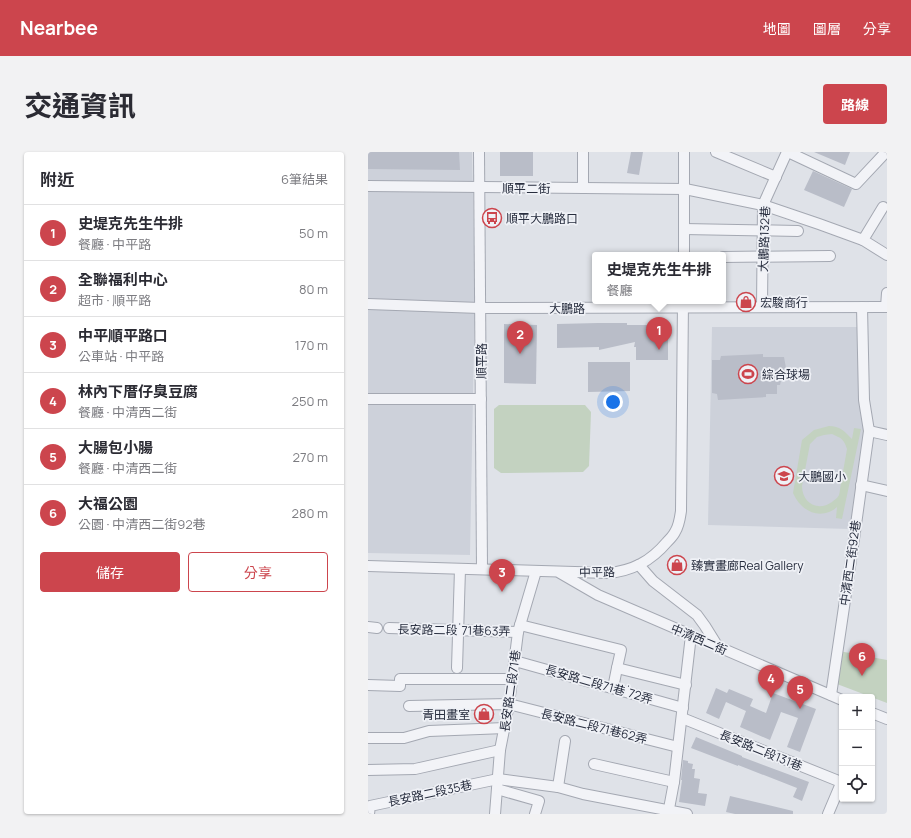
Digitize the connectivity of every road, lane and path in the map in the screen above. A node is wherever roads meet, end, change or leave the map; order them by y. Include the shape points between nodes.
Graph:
1 (479, 152) edge
2 (583, 152) edge
3 (684, 152) edge
4 (716, 152) edge
5 (787, 152) edge
6 (886, 152) edge
7 (776, 177) junction
8 (368, 186) edge
9 (479, 188) junction
10 (583, 188) junction
11 (685, 189) junction
12 (763, 205) junction
13 (883, 208) dead end
14 (684, 229) junction
15 (763, 231) junction
16 (798, 231) dead end
17 (863, 240) junction
18 (684, 252) edge
19 (887, 255) edge
20 (830, 256) dead end
21 (726, 257) edge
22 (762, 257) junction
23 (887, 293) edge
24 (368, 304) edge
25 (683, 304) edge
26 (762, 307) junction
27 (862, 307) junction
28 (887, 307) edge
29 (480, 308) junction
30 (481, 398) junction
31 (368, 399) edge
32 (869, 431) junction
33 (887, 435) edge
34 (861, 486) junction
35 (887, 491) edge
36 (639, 565) junction
37 (368, 566) edge
38 (460, 569) junction
39 (482, 569) junction
40 (536, 571) junction
41 (559, 572) junction
42 (389, 628) dead end
43 (519, 629) junction
44 (458, 630) junction
45 (691, 635) junction
46 (718, 647) junction
47 (515, 661) junction
48 (457, 668) dead end
49 (617, 668) junction
50 (512, 679) junction
51 (368, 685) edge
52 (686, 685) junction
53 (613, 688) junction
54 (831, 695) junction
55 (839, 699) edge
56 (509, 704) junction
57 (409, 706) dead end
58 (682, 713) junction
59 (875, 714) edge
60 (887, 719) edge
61 (505, 728) junction
62 (368, 738) edge
63 (565, 741) dead end
64 (678, 747) junction
65 (500, 750) junction
66 (594, 764) dead end
67 (368, 770) edge
68 (839, 781) edge
69 (674, 782) junction
70 (497, 784) junction
71 (558, 788) junction
72 (839, 789) edge
73 (669, 812) edge
74 (369, 814) edge
75 (495, 814) edge
76 (535, 814) edge
77 (687, 814) edge
78 (828, 814) edge

1 - 9 street, 順平路
2 - 10 street
3 - 11 street
4 - 7 street
5 - 6 street via 856,184
5 - 7 street, 大鵬路132巷
7 - 12 street, 大鵬路132巷
8 - 9 street, 順平二街
9 - 10 street, 順平二街
9 - 29 street, 順平路
10 - 11 street, 順平二街
11 - 12 street, 順平二街
11 - 14 street
12 - 15 street, 大鵬路132巷
12 - 17 street, 順平二街
13 - 17 street
14 - 15 street
14 - 18 street
15 - 16 street
15 - 22 street, 大鵬路132巷
17 - 19 street, 順平二街
20 - 22 street
21 - 22 street
22 - 26 street, 大鵬路132巷
23 - 28 street
24 - 29 street, 大鵬路
25 - 26 street, 大鵬路
25 - 29 street, 大鵬路
25 - 36 street, 中平路 via 680,519 675,532 659,551
26 - 27 street, 大鵬路
27 - 28 street, 大鵬路
27 - 32 street, 中清西二街92巷 via 864,400
29 - 30 street, 順平路
30 - 31 street
30 - 39 street, 順平路
32 - 33 street
32 - 34 street, 中清西二街92巷
34 - 35 street
34 - 54 street, 中清西二街92巷
36 - 41 street, 中平路 via 608,573
36 - 46 street via 653,580 697,615
37 - 38 street, 中平路
38 - 39 street, 中平路
38 - 44 street
39 - 40 street, 中平路
40 - 41 street, 中平路
40 - 43 street, 長安路二段71巷
41 - 45 street, 中清西二街 via 598,595
42 - 44 street, 長安路二段˙71巷63弄
43 - 44 street, 長安路二段˙71巷63弄
43 - 47 street, 長安路二段71巷
43 - 49 street, 長安路二段˙71巷63弄 via 621,650
44 - 48 street
45 - 46 street, 中清西二街
45 - 52 street
46 - 54 street, 中清西二街
47 - 50 street, 長安路二段71巷
47 - 53 street, 長安路二段71巷˙72弄
49 - 52 street
49 - 53 street
50 - 51 street via 400,679 400,686
50 - 56 street, 長安路二段71巷
52 - 58 street
53 - 58 street, 長安路二段71巷˙72弄
54 - 55 street, 中清西二街
56 - 57 street, 長安路二段71巷62弄
56 - 61 street, 長安路二段71巷
56 - 64 street, 長安路二段71巷62弄
58 - 64 street
58 - 68 street, 長安路二段131巷
59 - 60 street
61 - 62 street via 429,731 404,738
61 - 65 street, 長安路二段71巷
63 - 71 street
64 - 69 street
65 - 67 street via 415,769
65 - 70 street, 長安路二段71巷
66 - 69 street
69 - 73 street
70 - 71 street
70 - 74 street, 長安路二段35巷 via 370,806
70 - 75 street, 長安路二段71巷
70 - 76 street via 539,801
71 - 73 street
72 - 78 street
73 - 77 street

